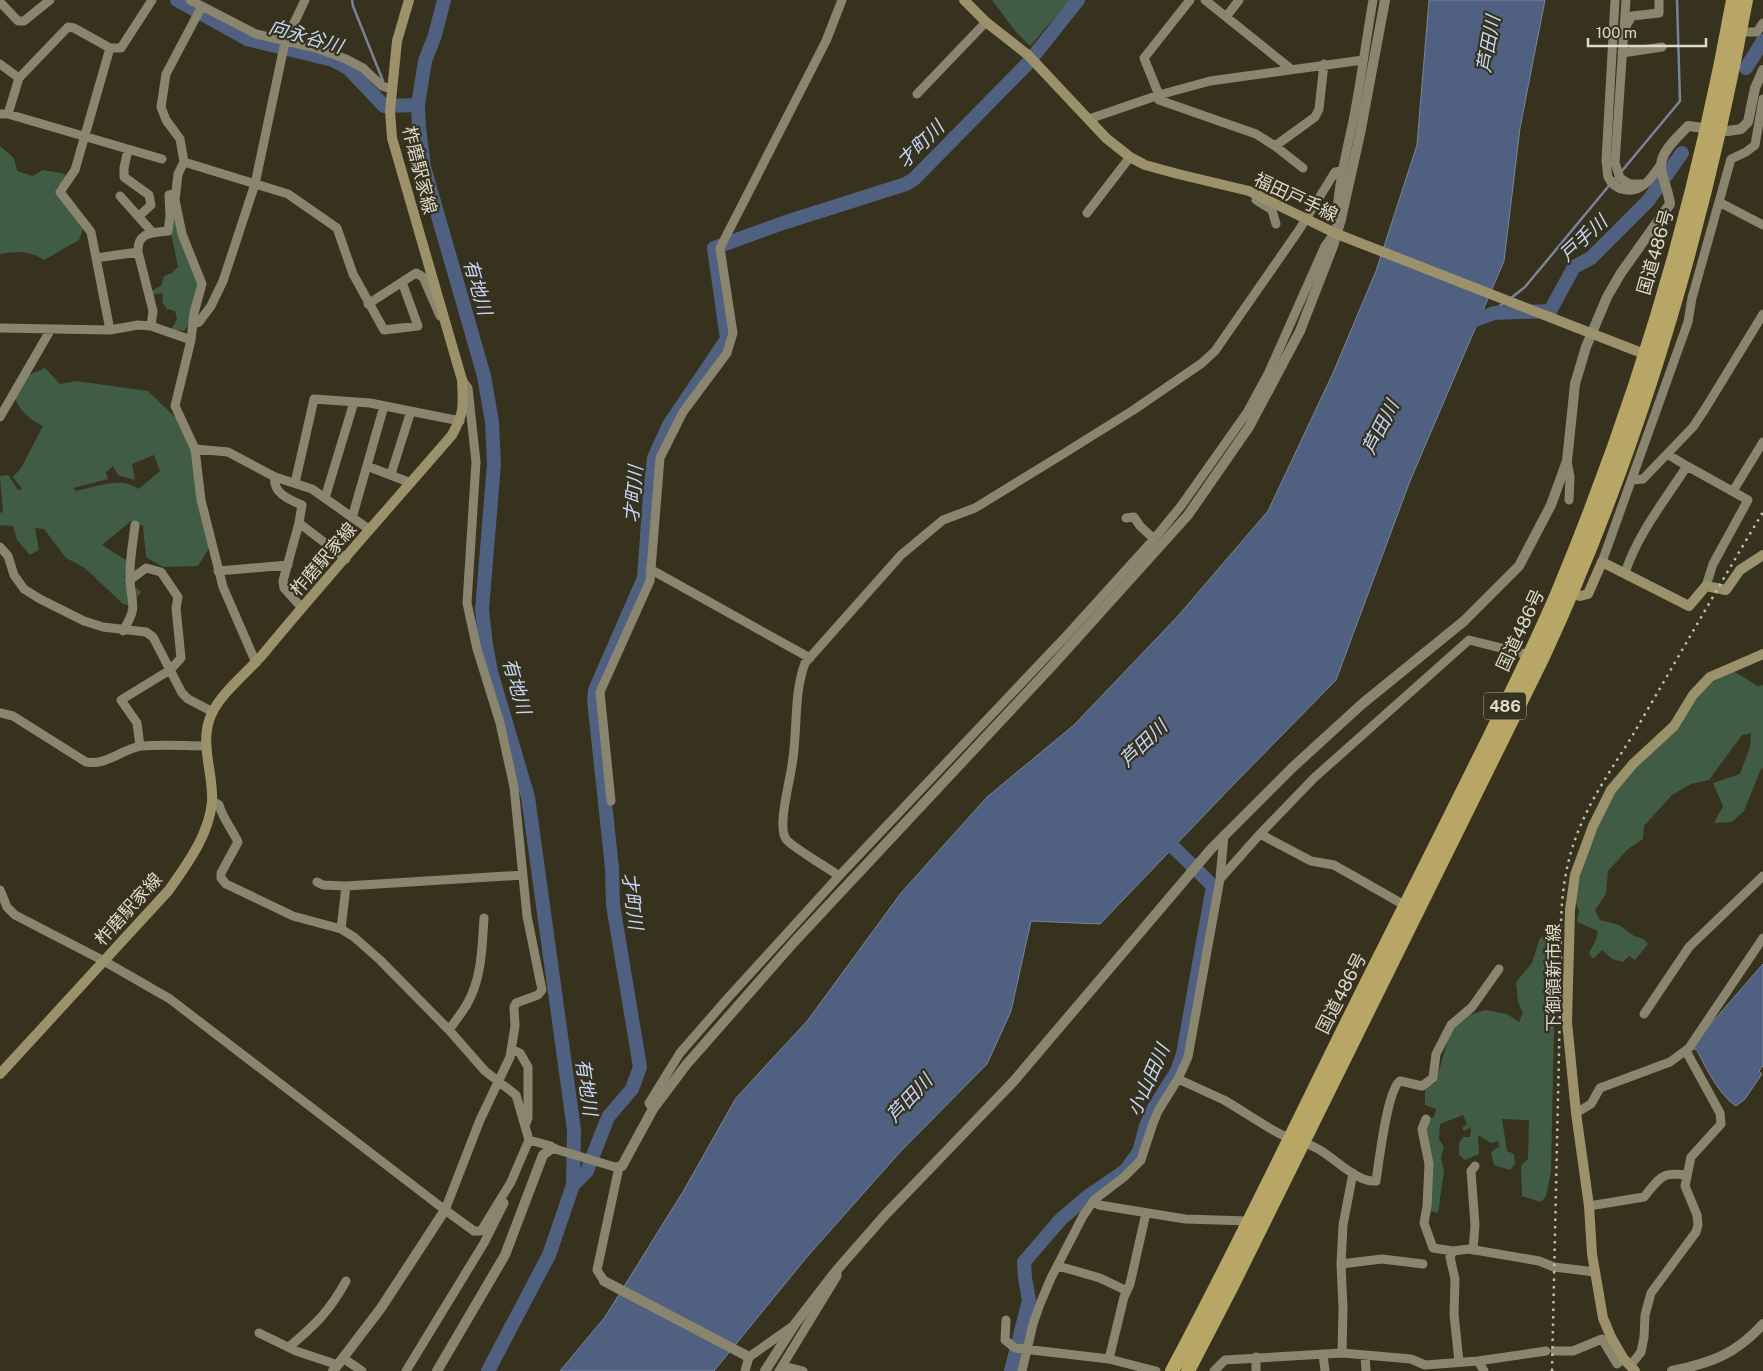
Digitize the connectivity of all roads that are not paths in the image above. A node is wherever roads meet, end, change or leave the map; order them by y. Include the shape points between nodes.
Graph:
1 (50, 0) edge
2 (152, 0) edge
3 (190, 0) edge
4 (305, 0) edge
5 (409, 0) edge
6 (842, 0) edge
7 (964, 0) edge
8 (1190, 0) edge
9 (1205, 0) edge
10 (1239, 0) edge
11 (1373, 0) edge
12 (1385, 0) edge
13 (1615, 0) edge
14 (1626, 0) edge
15 (1658, 0) edge
16 (1733, 0) edge
17 (1746, 0) edge
18 (0, 2) edge
19 (202, 6) junction
20 (1226, 17) junction
21 (986, 22) junction
22 (1763, 23) edge
23 (1624, 30) junction
24 (1740, 32) junction
25 (285, 42) junction
26 (1662, 47) dead end
27 (110, 48) junction
28 (1622, 53) junction
29 (1363, 60) junction
30 (0, 64) edge
31 (1324, 64) junction
32 (1292, 69) junction
33 (1763, 70) edge
34 (19, 78) junction
35 (391, 89) junction
36 (917, 94) dead end
37 (1159, 95) junction
38 (1763, 99) edge
39 (4, 114) edge
40 (1089, 119) junction
41 (1713, 129) junction
42 (84, 137) junction
43 (1275, 146) junction
44 (128, 150) junction
45 (1130, 157) junction
46 (162, 160) dead end
47 (184, 162) junction
48 (1660, 166) junction
49 (1303, 168) dead end
50 (1342, 172) junction
51 (254, 184) junction
52 (1646, 184) junction
53 (176, 193) junction
54 (1258, 194) junction
55 (120, 196) dead end
56 (1719, 202) junction
57 (1087, 213) dead end
58 (139, 216) junction
59 (1305, 219) junction
60 (1276, 224) dead end
61 (1763, 225) edge
62 (153, 233) junction
63 (1339, 234) junction
64 (138, 252) junction
65 (96, 258) junction
66 (402, 282) junction
67 (368, 304) junction
68 (1762, 319) edge
69 (445, 323) junction
70 (194, 324) junction
71 (151, 326) junction
72 (0, 328) edge
73 (51, 329) junction
74 (110, 330) junction
75 (1591, 334) junction
76 (191, 340) junction
77 (1645, 354) junction
78 (1658, 360) junction
79 (462, 380) junction
80 (354, 402) junction
81 (384, 406) junction
82 (411, 411) junction
83 (0, 417) edge
84 (460, 421) junction
85 (1763, 442) edge
86 (195, 449) junction
87 (1667, 454) junction
88 (1567, 462) junction
89 (367, 466) junction
90 (1687, 466) junction
91 (391, 474) junction
92 (275, 477) junction
93 (1632, 480) junction
94 (411, 482) junction
95 (295, 483) junction
96 (1733, 491) junction
97 (1201, 497) junction
98 (325, 498) junction
99 (1569, 500) dead end
100 (1181, 506) junction
101 (352, 518) junction
102 (1126, 518) dead end
103 (299, 523) junction
104 (135, 525) dead end
105 (370, 530) junction
106 (1154, 539) junction
107 (0, 547) edge
108 (1763, 554) edge
109 (346, 558) junction
110 (1602, 562) junction
111 (288, 565) junction
112 (650, 569) junction
113 (218, 571) junction
114 (1625, 573) junction
115 (130, 580) junction
116 (1706, 586) junction
117 (1565, 592) junction
118 (302, 608) junction
119 (123, 631) junction
120 (1763, 654) edge
121 (1529, 655) junction
122 (810, 658) junction
123 (256, 663) junction
124 (170, 670) junction
125 (213, 712) junction
126 (0, 713) edge
127 (140, 746) junction
128 (206, 746) junction
129 (212, 801) junction
130 (610, 801) dead end
131 (1260, 834) junction
132 (1224, 835) junction
133 (523, 875) junction
134 (839, 876) junction
135 (1763, 876) edge
136 (1220, 879) junction
137 (317, 882) dead end
138 (346, 886) junction
139 (0, 890) edge
140 (1406, 906) junction
141 (484, 918) dead end
142 (340, 930) junction
143 (1763, 938) edge
144 (104, 961) junction
145 (1499, 969) dead end
146 (1644, 1014) dead end
147 (449, 1030) junction
148 (511, 1049) junction
149 (1686, 1051) junction
150 (0, 1074) edge
151 (1178, 1079) junction
152 (498, 1081) junction
153 (653, 1109) junction
154 (1576, 1113) junction
155 (1426, 1120) dead end
156 (525, 1125) junction
157 (1296, 1139) junction
158 (529, 1140) junction
159 (554, 1149) junction
160 (1475, 1166) dead end
161 (619, 1167) junction
162 (1353, 1173) junction
163 (1687, 1176) junction
164 (511, 1182) junction
165 (1094, 1200) junction
166 (1589, 1206) junction
167 (445, 1210) junction
168 (1146, 1213) junction
169 (1248, 1221) junction
170 (1473, 1250) junction
171 (1453, 1251) junction
172 (1341, 1264) junction
173 (1423, 1264) dead end
174 (1058, 1266) junction
175 (836, 1271) junction
176 (1595, 1272) junction
177 (346, 1281) dead end
178 (604, 1281) joint
179 (1127, 1291) junction
180 (1006, 1320) dead end
181 (795, 1324) junction
182 (1763, 1324) edge
183 (260, 1333) dead end
184 (289, 1347) junction
185 (1022, 1348) junction
186 (1342, 1353) junction
187 (1323, 1354) junction
188 (1365, 1355) junction
189 (749, 1357) junction
190 (1256, 1357) junction
191 (1109, 1359) junction
192 (1478, 1361) junction
193 (1459, 1362) junction
194 (338, 1364) edge
195 (1629, 1365) edge
196 (781, 1369) edge
197 (362, 1371) edge
198 (406, 1371) edge
199 (437, 1371) edge
200 (745, 1371) edge
201 (765, 1371) edge
202 (802, 1371) edge
203 (1022, 1371) edge
204 (1156, 1371) edge
205 (1172, 1371) edge
206 (1188, 1371) edge
207 (1214, 1371) edge
208 (1256, 1371) edge
209 (1325, 1371) edge
210 (1366, 1371) edge
211 (1484, 1371) edge
212 (1672, 1371) edge

1 - 18 street via 24,21 18,21
2 - 27 street via 121,48
3 - 19 street
4 - 25 street
5 - 35 main road, 柞磨駅家線 via 397,41
6 - 112 street via 826,41 720,248 733,333 727,353 683,412 660,458
7 - 21 main road, 福田戸手線
8 - 37 street via 1144,58
9 - 20 street
10 - 20 street
11 - 29 street
12 - 63 street
13 - 52 street via 1606,161 1608,178 1626,191 1634,191
14 - 23 street
15 - 23 street via 1659,12 1632,16
16 - 41 highway, 国道486号 / 486
17 - 24 highway, 国道486号 / 486
19 - 25 street via 256,34
19 - 47 street via 166,74 161,107 180,139
20 - 32 street
21 - 36 street
21 - 40 main road, 福田戸手線 via 1032,59
22 - 24 street via 1757,32
23 - 28 street
24 - 41 highway, 国道486号 / 486
25 - 35 street via 316,48 346,59
25 - 51 street
26 - 28 street
27 - 34 street via 68,27
27 - 42 street
28 - 52 street via 1615,163 1620,178 1630,184
29 - 31 street
29 - 50 street
30 - 34 street
31 - 32 street
31 - 43 street via 1319,110 1315,117
32 - 37 street via 1210,81
33 - 41 street via 1755,88 1748,122 1741,129
34 - 39 street
35 - 69 main road, 柞磨駅家線 via 392,138
37 - 40 street
37 - 43 street via 1159,100 1241,128
38 - 56 street via 1756,144 1731,159
39 - 42 street
40 - 45 main road, 福田戸手線
41 - 48 street via 1688,126 1664,154
41 - 77 highway, 国道486号 / 486
41 - 78 highway, 国道486号 / 486 via 1701,212
42 - 44 street
42 - 65 street via 74,170 60,192 91,232
43 - 49 street
44 - 46 street
44 - 58 street via 124,177 149,195 151,205
45 - 54 main road, 福田戸手線 via 1146,165
45 - 57 street
47 - 51 street
47 - 53 street via 178,174
48 - 52 street
48 - 75 street via 1670,204 1620,273
50 - 59 street via 1335,172
50 - 63 street via 1337,210
51 - 67 street via 288,194 337,228 353,274
51 - 70 street via 223,281 211,306
53 - 62 street via 169,195 168,231
53 - 70 street via 182,234 202,284
54 - 59 main road, 福田戸手線
54 - 60 street via 1256,200 1272,210
55 - 58 street
56 - 61 street
56 - 93 street via 1688,322
58 - 62 street
59 - 63 main road, 福田戸手線
59 - 122 street via 1215,351 1202,363 1136,409 975,508 943,520 901,555
62 - 64 street via 142,237
63 - 75 main road, 福田戸手線
63 - 97 street via 1300,332 1249,427
63 - 100 street via 1325,246 1248,411
64 - 65 street
64 - 71 street via 153,311
65 - 74 street
66 - 67 street
66 - 67 street via 418,326 384,330
66 - 69 street via 416,273 423,277
68 - 87 street via 1706,409
69 - 79 main road, 柞磨駅家線
70 - 76 street
71 - 74 street
71 - 76 street
72 - 73 street
73 - 74 street
73 - 83 street
75 - 77 main road, 福田戸手線
75 - 88 street via 1576,384
76 - 86 street via 176,406
77 - 78 main road, 福田戸手線
77 - 117 highway, 国道486号 / 486
78 - 117 highway, 国道486号 / 486 via 1619,475
79 - 84 main road, 柞磨駅家線
79 - 133 street via 468,388 476,462 466,603 500,723 514,787
80 - 81 street
80 - 95 street via 314,399
80 - 98 street
81 - 82 street
81 - 89 street
82 - 84 street
82 - 91 street
84 - 94 main road, 柞磨駅家線 via 452,435
85 - 96 street
86 - 92 street via 228,452
86 - 113 street via 200,500
87 - 90 street
87 - 93 street via 1643,479
88 - 99 street
88 - 132 street via 1552,505 1519,566 1464,621 1362,704
89 - 91 street
89 - 101 street
90 - 96 street
90 - 114 street via 1648,526
91 - 94 street
92 - 95 street
92 - 103 street via 283,496 302,504
93 - 110 street
94 - 105 main road, 柞磨駅家線
95 - 98 street
96 - 116 street via 1748,500 1713,564
97 - 100 street
97 - 153 street via 1051,667 794,942 686,1065
98 - 101 street
100 - 106 street
101 - 105 street
102 - 106 street via 1134,517
103 - 109 street
103 - 111 street
104 - 115 street
105 - 109 main road, 柞磨駅家線
106 - 134 street
107 - 119 street via 24,589 84,622
108 - 116 main road via 1740,570 1726,590
109 - 118 main road, 柞磨駅家線
110 - 114 main road
110 - 117 main road via 1588,594 1580,596
111 - 113 street
111 - 118 street via 284,588
112 - 122 street
112 - 130 street via 650,581 600,692
113 - 123 street
114 - 116 main road via 1689,606
115 - 119 street via 134,604 132,616
115 - 124 street via 146,568 161,572 178,597 176,608 181,658
117 - 121 highway, 国道486号 / 486
117 - 157 highway, 国道486号 / 486 via 1462,822
118 - 123 main road, 柞磨駅家線
119 - 124 street via 146,632 153,637
120 - 154 main road, 下御領新市線 via 1710,677 1674,726 1611,790 1593,826 1575,875 1570,910 1567,1022
121 - 131 street via 1469,640 1314,778
121 - 140 highway, 国道486号 / 486
122 - 134 street via 800,677 796,700 793,762 781,828 786,840
123 - 125 main road, 柞磨駅家線
124 - 125 street via 188,699
124 - 127 street via 121,700 136,723
125 - 128 main road, 柞磨駅家線
126 - 127 street via 12,716 86,762 103,761
127 - 128 street
128 - 129 main road, 柞磨駅家線
129 - 142 street via 219,805 238,842 221,873 226,884 293,916
129 - 144 main road, 柞磨駅家線 via 209,821 190,860 169,890
131 - 136 street
131 - 140 street via 1311,861 1334,865
132 - 136 street
132 - 175 street via 1013,1082 885,1215
133 - 138 street
133 - 148 street via 527,916 542,990 538,995 516,1003
134 - 153 street via 680,1053 649,1103
135 - 146 street via 1689,946
136 - 151 street via 1188,1057
137 - 138 street
138 - 142 street
139 - 144 street via 7,907 15,915
140 - 157 highway, 国道486号 / 486
141 - 147 street via 475,985 468,1003
142 - 147 street via 380,960
143 - 149 street
144 - 150 main road, 柞磨駅家線
144 - 167 street via 170,999
145 - 162 street via 1472,1007 1451,1025 1436,1054 1433,1078 1422,1086 1400,1081 1396,1084 1376,1181
147 - 152 street
148 - 152 street
148 - 156 street via 520,1053 528,1067 528,1118
149 - 154 street via 1670,1062 1600,1088 1591,1104
149 - 163 street via 1720,1113 1721,1124 1691,1157
151 - 157 street
151 - 165 street via 1158,1111 1141,1160
152 - 156 street via 516,1095
152 - 167 street
153 - 161 street
154 - 166 main road, 下御領新市線
155 - 171 street via 1422,1128 1429,1164 1424,1223 1433,1248
156 - 158 street
157 - 162 street via 1321,1151
157 - 169 highway, 国道486号 / 486
157 - 206 highway, 国道486号 / 486 via 1232,1286
158 - 159 street
158 - 164 street
159 - 161 street
159 - 199 street via 543,1155 505,1255
160 - 170 street via 1471,1171 1475,1225
161 - 178 street via 598,1270
162 - 172 street via 1343,1225
163 - 166 street via 1670,1174 1659,1178 1644,1198
163 - 195 street via 1685,1186 1697,1215 1696,1232 1651,1293 1641,1352
164 - 167 street via 481,1231 474,1231
164 - 198 street via 509,1193 484,1243
165 - 168 street via 1099,1205
165 - 174 street
166 - 176 main road, 下御領新市線
167 - 194 street via 381,1308
168 - 169 street via 1185,1219
168 - 179 street
169 - 205 highway, 国道486号 / 486
170 - 171 street
170 - 176 street
171 - 193 street via 1450,1258 1455,1279 1454,1314
172 - 173 street via 1382,1259
172 - 186 street
174 - 179 street via 1100,1278
174 - 185 street
175 - 181 street
175 - 196 street via 838,1276
176 - 195 main road, 下御領新市線 via 1603,1318 1610,1337
177 - 184 street via 316,1325
178 - 189 street
179 - 191 street
180 - 185 street via 1005,1340
181 - 189 street
181 - 201 street
182 - 212 street via 1749,1340 1727,1354 1697,1366
183 - 184 street
184 - 194 street
185 - 191 street
185 - 203 street
186 - 187 street
186 - 188 street
187 - 190 street
187 - 209 street
188 - 193 street via 1411,1359 1424,1365
188 - 210 street
189 - 200 street
190 - 207 street via 1225,1360
190 - 208 street
191 - 204 street
192 - 193 street
192 - 195 street via 1573,1351 1602,1339 1617,1364
192 - 211 street
194 - 197 street
196 - 202 street

